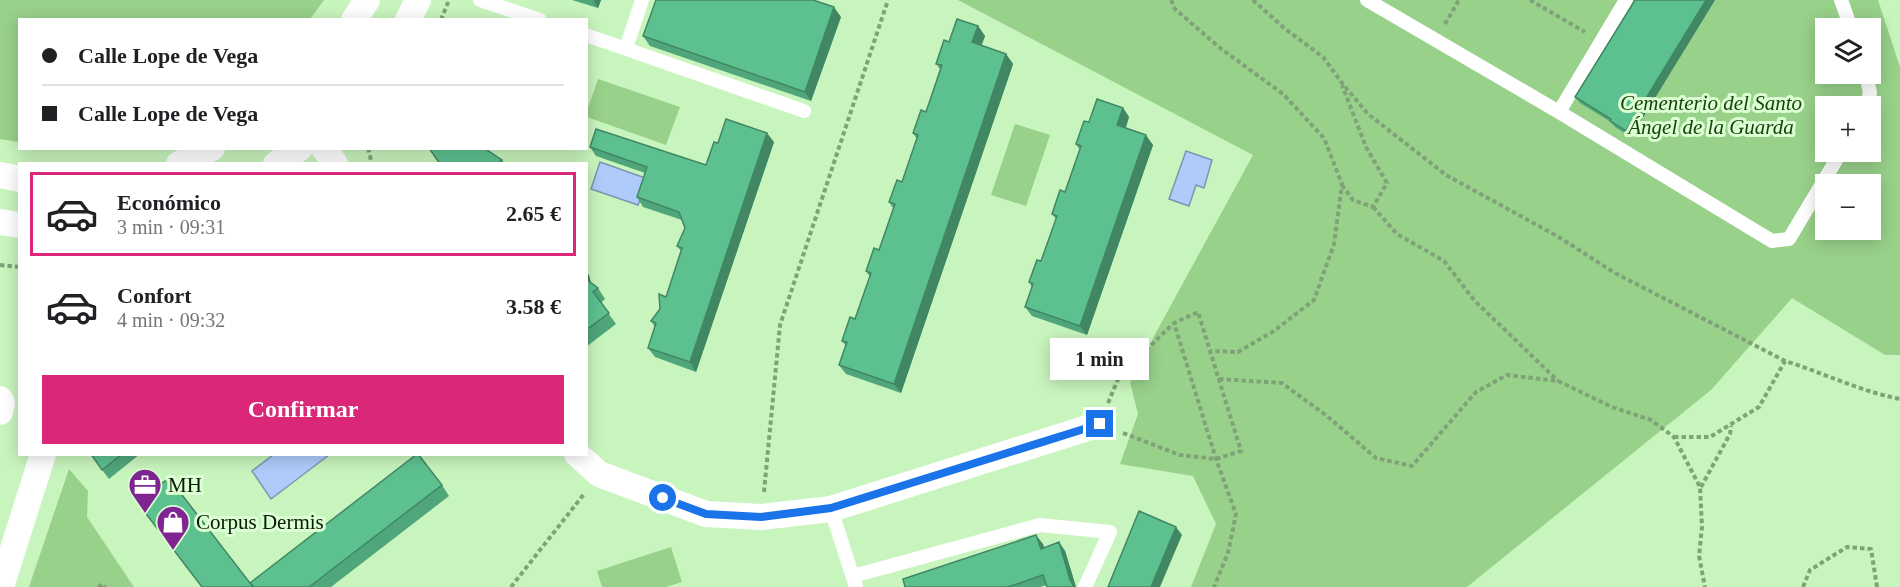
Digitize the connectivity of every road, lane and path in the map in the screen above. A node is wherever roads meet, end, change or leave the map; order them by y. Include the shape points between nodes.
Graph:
1 (367, 0) edge
2 (418, 0) edge
3 (449, 0) edge
4 (480, 0) edge
5 (642, 0) edge
6 (888, 0) edge
7 (1171, 0) edge
8 (1253, 0) edge
9 (1367, 0) edge
10 (1459, 0) edge
11 (1530, 0) edge
12 (1626, 0) edge
13 (1841, 0) edge
14 (355, 18) edge
15 (409, 18) edge
16 (442, 18) edge
17 (534, 18) edge
18 (1847, 18) edge
19 (588, 36) edge
20 (1435, 40) junction
21 (1601, 41) junction
22 (626, 48) junction
23 (1342, 83) junction
24 (804, 111) edge
25 (1559, 112) junction
26 (208, 150) edge
27 (183, 162) edge
28 (1835, 162) edge
29 (0, 175) edge
30 (18, 179) edge
31 (1342, 184) junction
32 (1373, 207) junction
33 (0, 222) edge
34 (18, 225) edge
35 (0, 265) edge
36 (18, 267) edge
37 (1174, 323) junction
38 (1210, 351) junction
39 (1785, 361) junction
40 (1219, 379) junction
41 (1558, 381) junction
42 (0, 399) edge
43 (1900, 399) edge
44 (0, 412) edge
45 (1100, 424) junction
46 (1731, 426) junction
47 (1674, 437) junction
48 (42, 456) edge
49 (578, 456) edge
50 (1216, 459) junction
51 (599, 474) junction
52 (1700, 487) junction
53 (831, 508) junction
54 (761, 517) junction
55 (855, 582) edge
56 (1, 587) edge
57 (98, 587) edge
58 (105, 587) edge
59 (511, 587) edge
60 (1085, 587) edge
61 (1214, 587) edge
62 (1705, 587) edge
63 (1803, 587) edge
64 (1877, 587) edge

1 - 14 street
2 - 15 street
3 - 16 path
4 - 17 lane
5 - 22 lane
6 - 54 path via 780,325
7 - 31 path via 1175,9 1220,48 1283,94 1324,138
8 - 23 path via 1323,57
9 - 20 lane
10 - 20 path
11 - 21 path
12 - 21 lane
13 - 18 lane
19 - 22 lane
20 - 25 lane
21 - 25 lane
22 - 24 lane
23 - 32 path via 1366,147 1387,183
23 - 39 path via 1368,114 1446,175 1615,273
25 - 28 lane via 1772,241 1789,239
26 - 27 street
29 - 30 street
31 - 32 path via 1353,200
31 - 38 path via 1334,244 1314,300 1238,352
32 - 41 path via 1397,234 1444,261 1475,301
33 - 34 street
35 - 36 path
37 - 38 path via 1198,312
37 - 45 path via 1124,365
37 - 50 path
38 - 40 path
39 - 43 path via 1870,393
39 - 46 path via 1759,407
40 - 41 path via 1282,383 1376,458 1412,466 1476,392 1507,375
40 - 50 path via 1241,451
41 - 47 path via 1612,407 1651,420
42 - 44 street
45 - 50 path via 1180,454
45 - 53 street
46 - 47 path via 1710,437
46 - 52 path
47 - 52 path
48 - 56 street
49 - 51 street
50 - 61 path via 1236,514 1228,554
51 - 54 street via 706,514
51 - 59 path
52 - 62 path via 1699,556
53 - 54 street
53 - 55 lane
55 - 60 lane via 1040,525 1110,531
57 - 58 path
63 - 64 path via 1810,570 1847,547 1871,549

